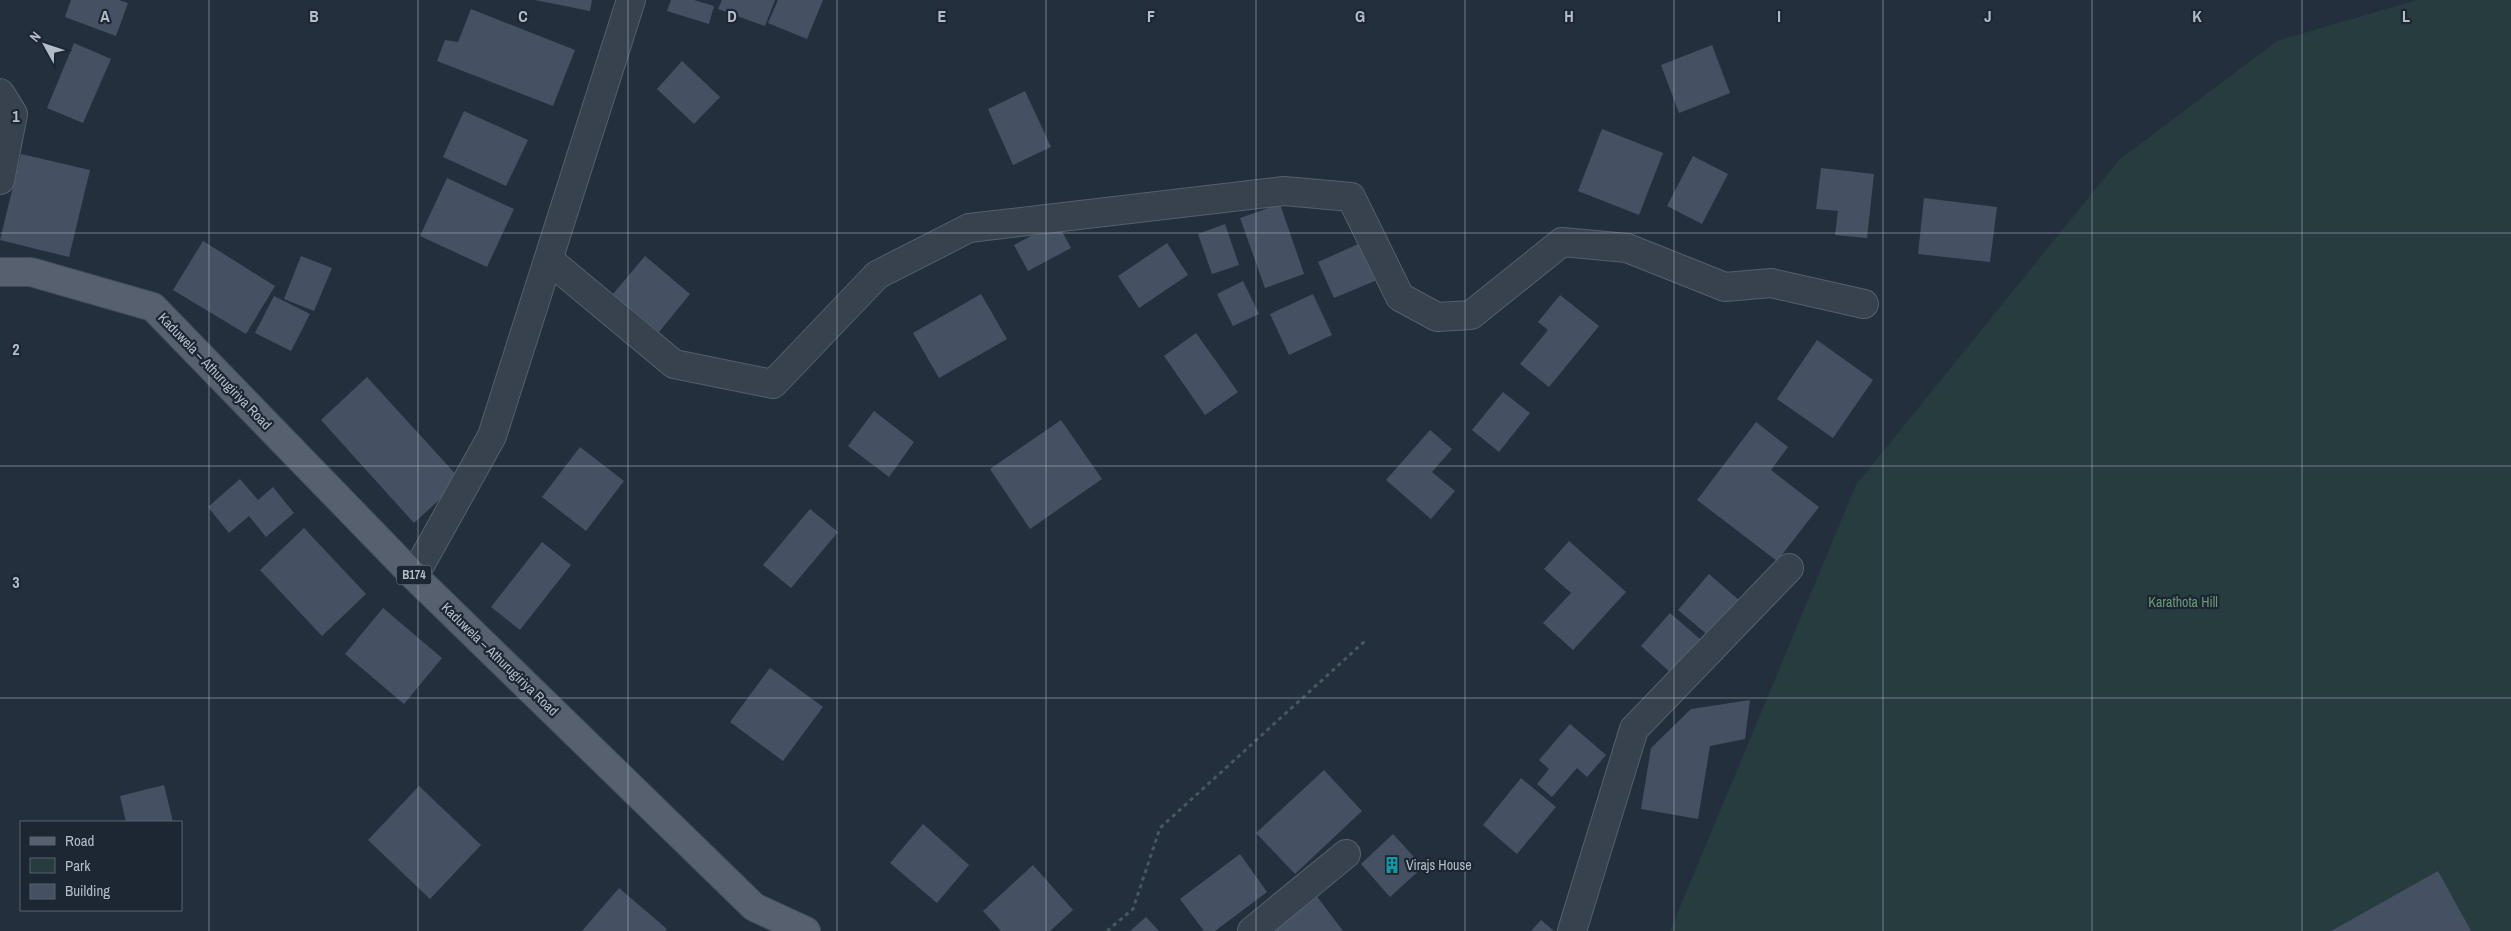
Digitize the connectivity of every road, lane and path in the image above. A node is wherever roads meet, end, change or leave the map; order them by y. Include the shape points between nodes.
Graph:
1 (631, 0) edge
2 (0, 93) edge
3 (0, 180) edge
4 (549, 260) junction
5 (0, 272) edge
6 (1864, 304) dead end
7 (1789, 568) dead end
8 (414, 576) junction
9 (1366, 640) dead end
10 (1346, 854) dead end
11 (806, 931) edge
12 (1107, 931) edge
13 (1252, 931) edge
14 (1572, 931) edge

1 - 4 street
2 - 3 street via 13,114
4 - 6 street via 674,364 773,384 877,275 969,228 1284,191 1351,197 1400,297 1437,317 1472,315 1562,242 1627,248 1725,288 1771,284
4 - 8 street via 492,436
5 - 8 main road, Kaduwela – Athurugiriya Road / B174 via 31,272 153,306
7 - 14 street via 1634,728
8 - 11 main road, Kaduwela – Athurugiriya Road / B174 via 754,907
9 - 12 path via 1160,828 1133,909
10 - 13 street

